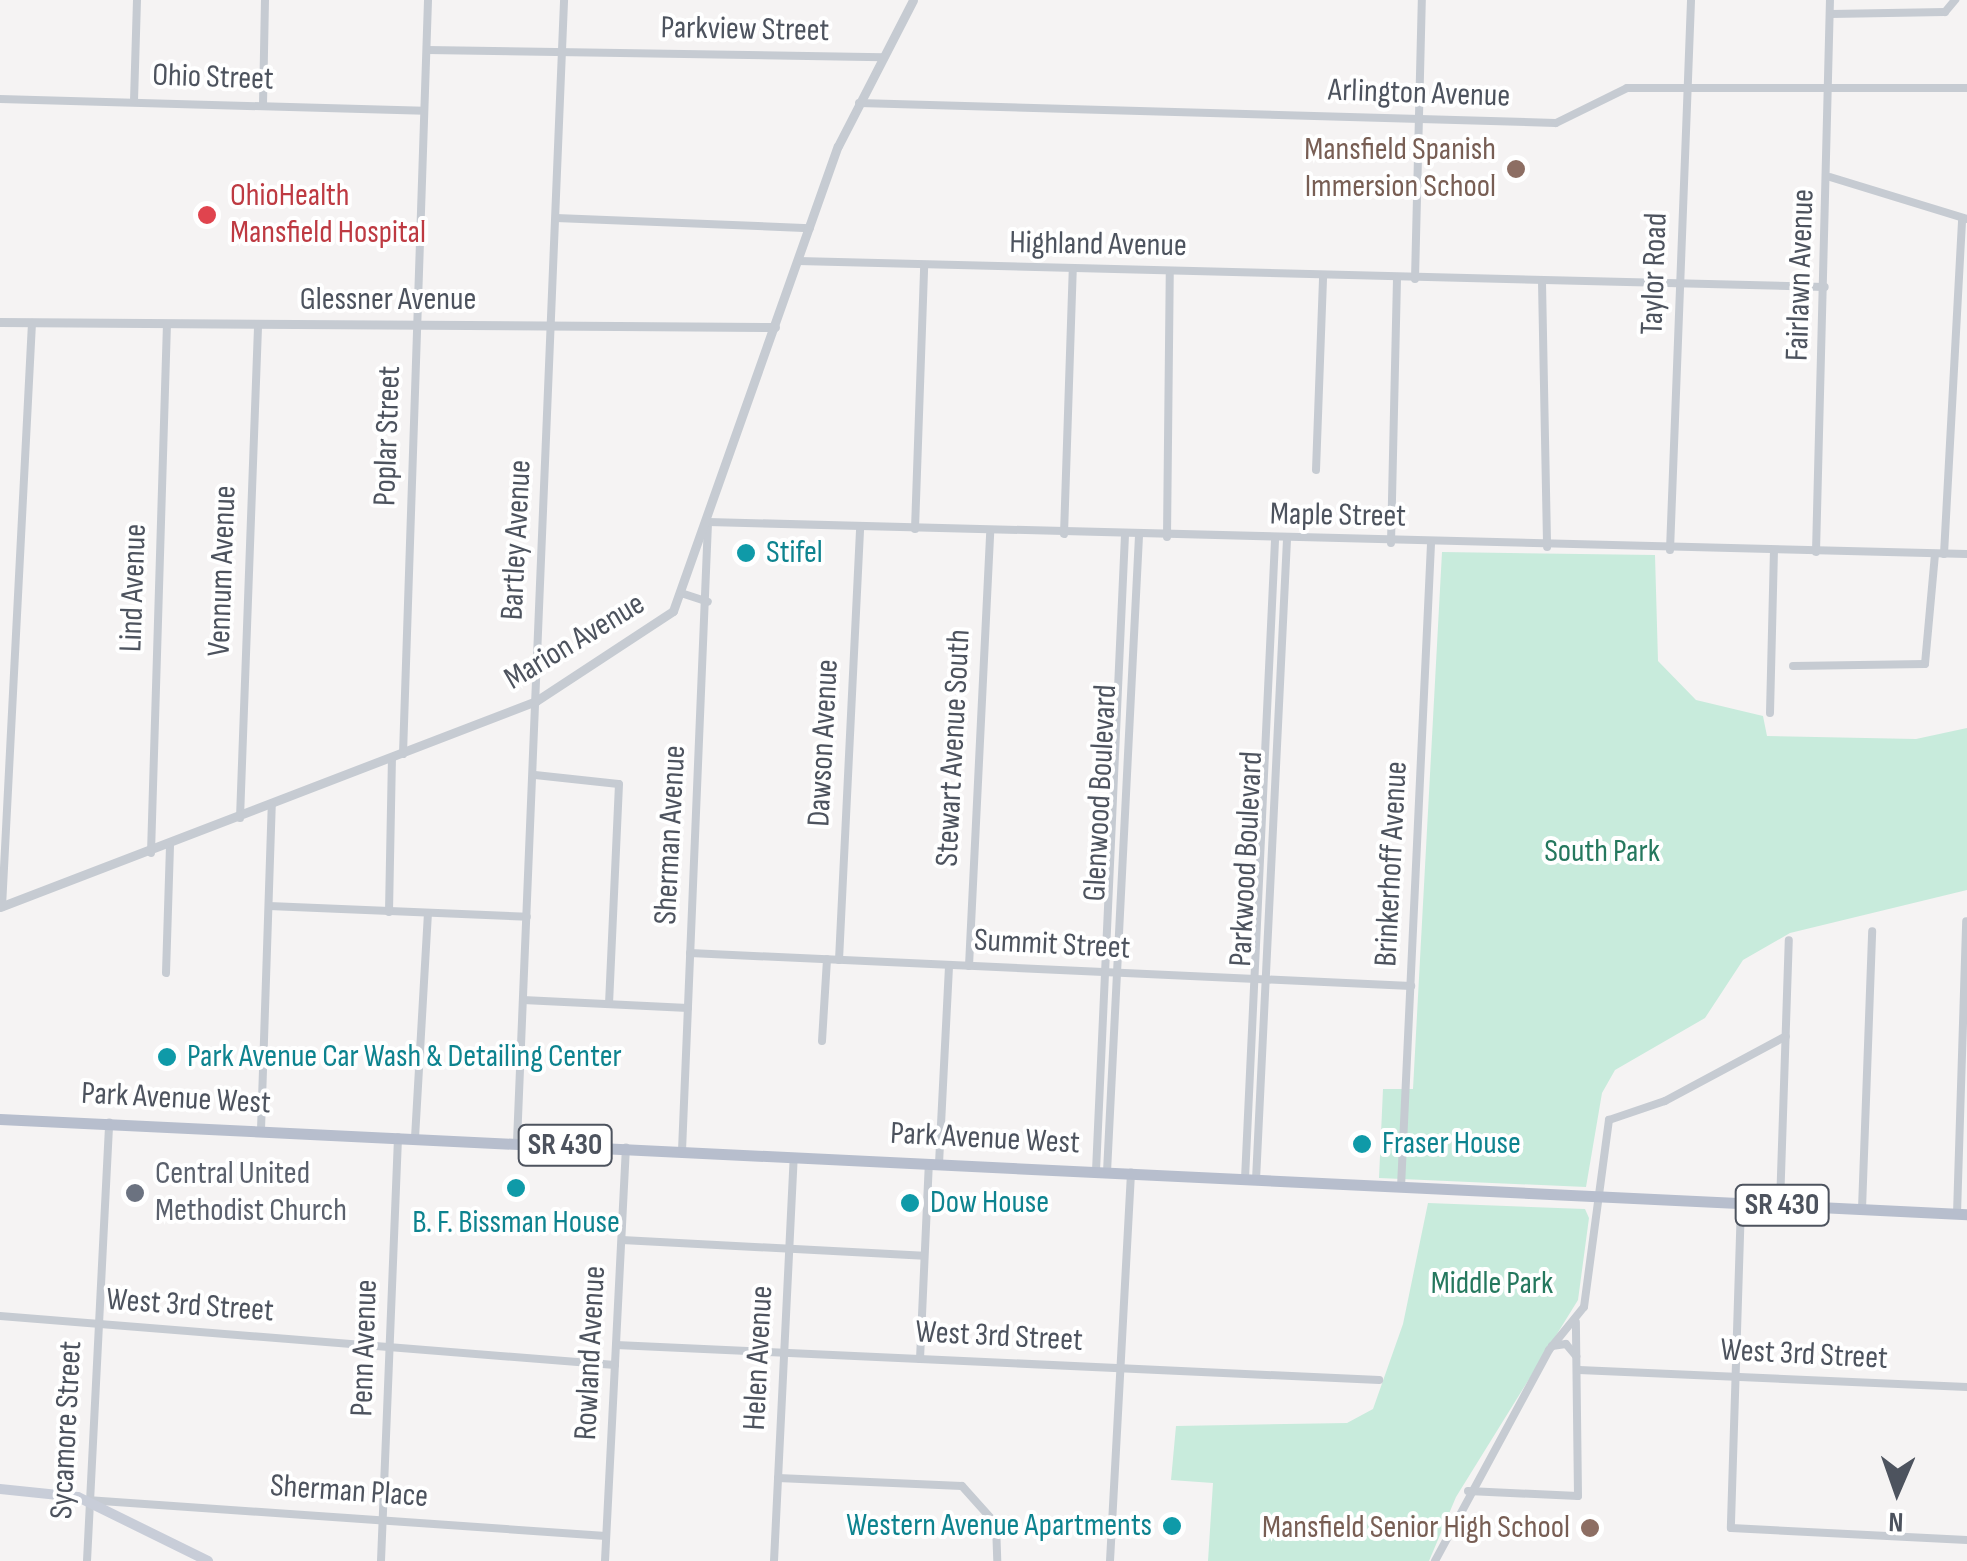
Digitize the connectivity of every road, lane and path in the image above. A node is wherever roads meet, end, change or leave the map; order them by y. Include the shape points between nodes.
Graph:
1 (136, 0) edge
2 (265, 0) edge
3 (428, 0) edge
4 (564, 0) edge
5 (913, 0) edge
6 (1422, 0) edge
7 (1692, 0) edge
8 (1830, 0) edge
9 (1955, 0) edge
10 (1832, 14) junction
11 (427, 50) junction
12 (563, 51) junction
13 (883, 57) junction
14 (1688, 88) junction
15 (1833, 88) junction
16 (1967, 88) edge
17 (0, 99) edge
18 (134, 101) junction
19 (859, 103) junction
20 (262, 104) junction
21 (424, 111) junction
22 (1419, 119) junction
23 (1830, 177) junction
24 (556, 218) junction
25 (1964, 218) edge
26 (810, 228) junction
27 (798, 262) junction
28 (924, 266) junction
29 (1073, 269) junction
30 (1170, 272) junction
31 (1323, 276) junction
32 (1397, 278) junction
33 (1415, 278) junction
34 (1542, 282) junction
35 (1680, 286) junction
36 (1825, 287) junction
37 (0, 322) edge
38 (32, 323) junction
39 (167, 324) junction
40 (258, 325) junction
41 (417, 325) junction
42 (552, 326) junction
43 (775, 327) junction
44 (1316, 470) dead end
45 (708, 522) junction
46 (860, 528) junction
47 (914, 530) junction
48 (990, 532) junction
49 (1064, 534) junction
50 (1125, 536) junction
51 (1138, 536) junction
52 (1166, 536) junction
53 (1276, 540) junction
54 (1287, 540) junction
55 (1391, 543) junction
56 (1431, 544) junction
57 (1547, 547) junction
58 (1670, 550) junction
59 (1774, 552) junction
60 (1816, 552) junction
61 (1940, 554) junction
62 (1967, 554) edge
63 (684, 594) junction
64 (708, 602) junction
65 (1793, 666) dead end
66 (536, 701) junction
67 (1770, 713) dead end
68 (403, 754) junction
69 (392, 759) junction
70 (534, 775) junction
71 (272, 806) junction
72 (240, 818) junction
73 (170, 846) junction
74 (151, 853) junction
75 (269, 906) junction
76 (1, 907) edge
77 (388, 912) junction
78 (428, 913) junction
79 (528, 918) junction
80 (1966, 921) edge
81 (1872, 931) dead end
82 (1790, 940) dead end
83 (690, 953) junction
84 (826, 960) junction
85 (839, 960) junction
86 (949, 965) junction
87 (968, 966) junction
88 (1104, 972) junction
89 (1116, 973) junction
90 (166, 974) dead end
91 (1255, 979) junction
92 (1266, 980) junction
93 (1411, 986) junction
94 (524, 1000) junction
95 (610, 1004) junction
96 (688, 1008) junction
97 (1786, 1036) junction
98 (822, 1041) dead end
99 (0, 1119) edge
100 (110, 1122) junction
101 (261, 1130) junction
102 (398, 1137) junction
103 (415, 1138) junction
104 (517, 1142) junction
105 (626, 1148) junction
106 (682, 1151) junction
107 (794, 1157) junction
108 (934, 1164) junction
109 (1101, 1172) junction
110 (1131, 1173) junction
111 (1251, 1180) junction
112 (1401, 1187) junction
113 (1597, 1196) junction
114 (1741, 1204) junction
115 (1780, 1205) junction
116 (1862, 1209) junction
117 (1962, 1214) edge
118 (622, 1240) junction
119 (790, 1249) junction
120 (924, 1256) junction
121 (0, 1316) edge
122 (1576, 1322) junction
123 (97, 1324) junction
124 (616, 1345) junction
125 (1552, 1346) junction
126 (390, 1347) junction
127 (784, 1352) junction
128 (920, 1359) junction
129 (615, 1364) junction
130 (1578, 1365) junction
131 (1121, 1368) junction
132 (1736, 1377) junction
133 (1379, 1380) dead end
134 (1967, 1388) edge
135 (778, 1478) junction
136 (0, 1489) edge
137 (1468, 1491) junction
138 (88, 1500) junction
139 (382, 1520) junction
140 (606, 1536) junction
141 (1967, 1540) edge
142 (87, 1561) edge
143 (208, 1561) edge
144 (380, 1561) edge
145 (606, 1561) edge
146 (774, 1561) edge
147 (997, 1561) edge
148 (1110, 1561) edge
149 (1435, 1561) edge

1 - 18 street
2 - 20 street
3 - 11 street, Poplar Street
4 - 12 street, Bartley Avenue
5 - 13 street, Marion Avenue
6 - 22 street
7 - 14 street, Taylor Road
8 - 10 street, Fairlawn Avenue
9 - 10 street via 1945,12
10 - 15 street, Fairlawn Avenue
11 - 12 street, Parkview Street
11 - 21 street, Poplar Street
12 - 13 street, Parkview Street
12 - 24 street, Bartley Avenue
13 - 19 street, Marion Avenue
14 - 15 street, Arlington Avenue
14 - 22 street, Arlington Avenue via 1618,89 1564,122
14 - 35 street, Taylor Road
15 - 16 street, Arlington Avenue
15 - 23 street, Fairlawn Avenue
17 - 18 street, Ohio Street
18 - 20 street, Ohio Street
19 - 22 street, Arlington Avenue
19 - 26 street, Marion Avenue
20 - 21 street, Ohio Street
21 - 41 street, Poplar Street
22 - 33 street
23 - 25 street
23 - 36 street, Fairlawn Avenue
24 - 26 street
24 - 42 street, Bartley Avenue
25 - 61 street
26 - 27 street, Marion Avenue
27 - 28 street, Highland Avenue
27 - 43 street, Marion Avenue
28 - 29 street, Highland Avenue
28 - 47 street
29 - 30 street, Highland Avenue
29 - 49 street
30 - 31 street, Highland Avenue
30 - 52 street
31 - 32 street, Highland Avenue
31 - 44 street
32 - 33 street, Highland Avenue
32 - 55 street
33 - 34 street
34 - 35 street
34 - 57 street
35 - 36 street
35 - 58 street, Taylor Road
36 - 60 street, Fairlawn Avenue
37 - 38 street, Glessner Avenue
38 - 39 street, Glessner Avenue
38 - 76 street
39 - 40 street, Glessner Avenue
39 - 74 street, Lind Avenue
40 - 41 street, Glessner Avenue
40 - 72 street, Vennum Avenue
41 - 42 street, Glessner Avenue
41 - 68 street, Poplar Street
42 - 43 street, Glessner Avenue
42 - 66 street, Bartley Avenue
43 - 45 street, Marion Avenue
45 - 46 street, Maple Street
45 - 63 street, Marion Avenue
45 - 64 street, Sherman Avenue
46 - 47 street, Maple Street
46 - 85 street, Dawson Avenue
47 - 48 street, Maple Street
48 - 49 street, Maple Street
48 - 87 street, Stewart Avenue South
49 - 50 street, Maple Street
50 - 51 street, Maple Street
50 - 88 street, Glenwood Boulevard
51 - 52 street, Maple Street
51 - 89 street, Glenwood Boulevard
52 - 53 street, Maple Street
53 - 54 street, Maple Street
53 - 91 street
54 - 55 street, Maple Street
54 - 92 street, Parkwood Boulevard
55 - 56 street, Maple Street
56 - 57 street, Maple Street
56 - 93 street, Brinkerhoff Avenue
57 - 58 street, Maple Street
58 - 59 street, Maple Street
59 - 60 street, Maple Street
59 - 67 street
60 - 61 street, Maple Street
61 - 62 street, Maple Street
61 - 65 street via 1932,653 1918,666
63 - 64 street
63 - 66 street, Marion Avenue via 645,632
64 - 83 street, Sherman Avenue
66 - 68 street, Marion Avenue
66 - 70 street, Bartley Avenue
68 - 69 street, Marion Avenue
69 - 71 street, Marion Avenue
69 - 77 street
70 - 79 street, Bartley Avenue
70 - 95 street via 619,784
71 - 72 street, Marion Avenue
71 - 75 street
72 - 73 street, Marion Avenue
73 - 74 street, Marion Avenue
73 - 90 street
74 - 76 street, Marion Avenue
75 - 77 street
75 - 101 street
77 - 78 street
78 - 79 street
78 - 103 street
79 - 94 street, Bartley Avenue
80 - 117 street
81 - 116 street
82 - 97 street
83 - 84 street, Summit Street
83 - 96 street, Sherman Avenue
84 - 85 street, Summit Street
84 - 98 street
85 - 86 street, Summit Street
86 - 87 street, Summit Street
86 - 108 street
87 - 88 street, Summit Street
88 - 89 street, Summit Street
88 - 109 street, Glenwood Boulevard
89 - 91 street, Summit Street
89 - 109 street, Glenwood Boulevard
91 - 92 street, Summit Street
91 - 111 street
92 - 93 street, Summit Street
92 - 111 street, Parkwood Boulevard
93 - 112 street, Brinkerhoff Avenue
94 - 95 street
94 - 104 street, Bartley Avenue
95 - 96 street
96 - 106 street, Sherman Avenue
97 - 113 street via 1666,1101 1613,1116
97 - 115 street
99 - 100 main road, Park Avenue West / SR 430
100 - 101 main road, Park Avenue West / SR 430
100 - 123 street, Sycamore Street
101 - 102 main road, Park Avenue West / SR 430
102 - 103 main road, Park Avenue West / SR 430
102 - 126 street, Penn Avenue
103 - 104 main road, Park Avenue West / SR 430
104 - 105 main road, Park Avenue West / SR 430
105 - 106 main road, Park Avenue West / SR 430
105 - 118 street, Rowland Avenue
106 - 107 main road, Park Avenue West / SR 430
107 - 108 main road, Park Avenue West / SR 430
107 - 119 street, Helen Avenue
108 - 109 main road, Park Avenue West / SR 430
108 - 120 street
109 - 110 main road, Park Avenue West / SR 430
110 - 111 main road, Park Avenue West / SR 430
110 - 131 street
111 - 112 main road, Park Avenue West / SR 430
112 - 113 main road, Park Avenue West / SR 430
113 - 114 main road, Park Avenue West / SR 430
113 - 122 street via 1595,1270
114 - 115 main road, Park Avenue West / SR 430
114 - 132 street
115 - 116 main road, Park Avenue West / SR 430
116 - 117 main road, Park Avenue West / SR 430
118 - 119 street
118 - 124 street, Rowland Avenue
119 - 120 street
119 - 127 street, Helen Avenue
120 - 128 street
121 - 123 street, West 3rd Street
122 - 125 street
122 - 130 street
123 - 126 street, West 3rd Street
123 - 138 street, Sycamore Street
124 - 127 street, West 3rd Street
124 - 129 street, Rowland Avenue
125 - 130 street via 1571,1346
125 - 137 street via 1512,1429
126 - 129 street, West 3rd Street
126 - 139 street, Penn Avenue
127 - 128 street, West 3rd Street
127 - 135 street, Helen Avenue
128 - 131 street, West 3rd Street
129 - 140 street, Rowland Avenue
130 - 132 street, West 3rd Street
130 - 137 street via 1578,1496
131 - 133 street, West 3rd Street
131 - 148 street
132 - 134 street, West 3rd Street
132 - 141 street via 1732,1528
135 - 146 street, Helen Avenue
135 - 147 street via 962,1486 996,1524
136 - 138 main road
137 - 149 street
138 - 139 street, Sherman Place
138 - 142 street, Sycamore Street
138 - 143 main road
139 - 140 street, Sherman Place
139 - 144 street, Penn Avenue
140 - 145 street, Rowland Avenue

